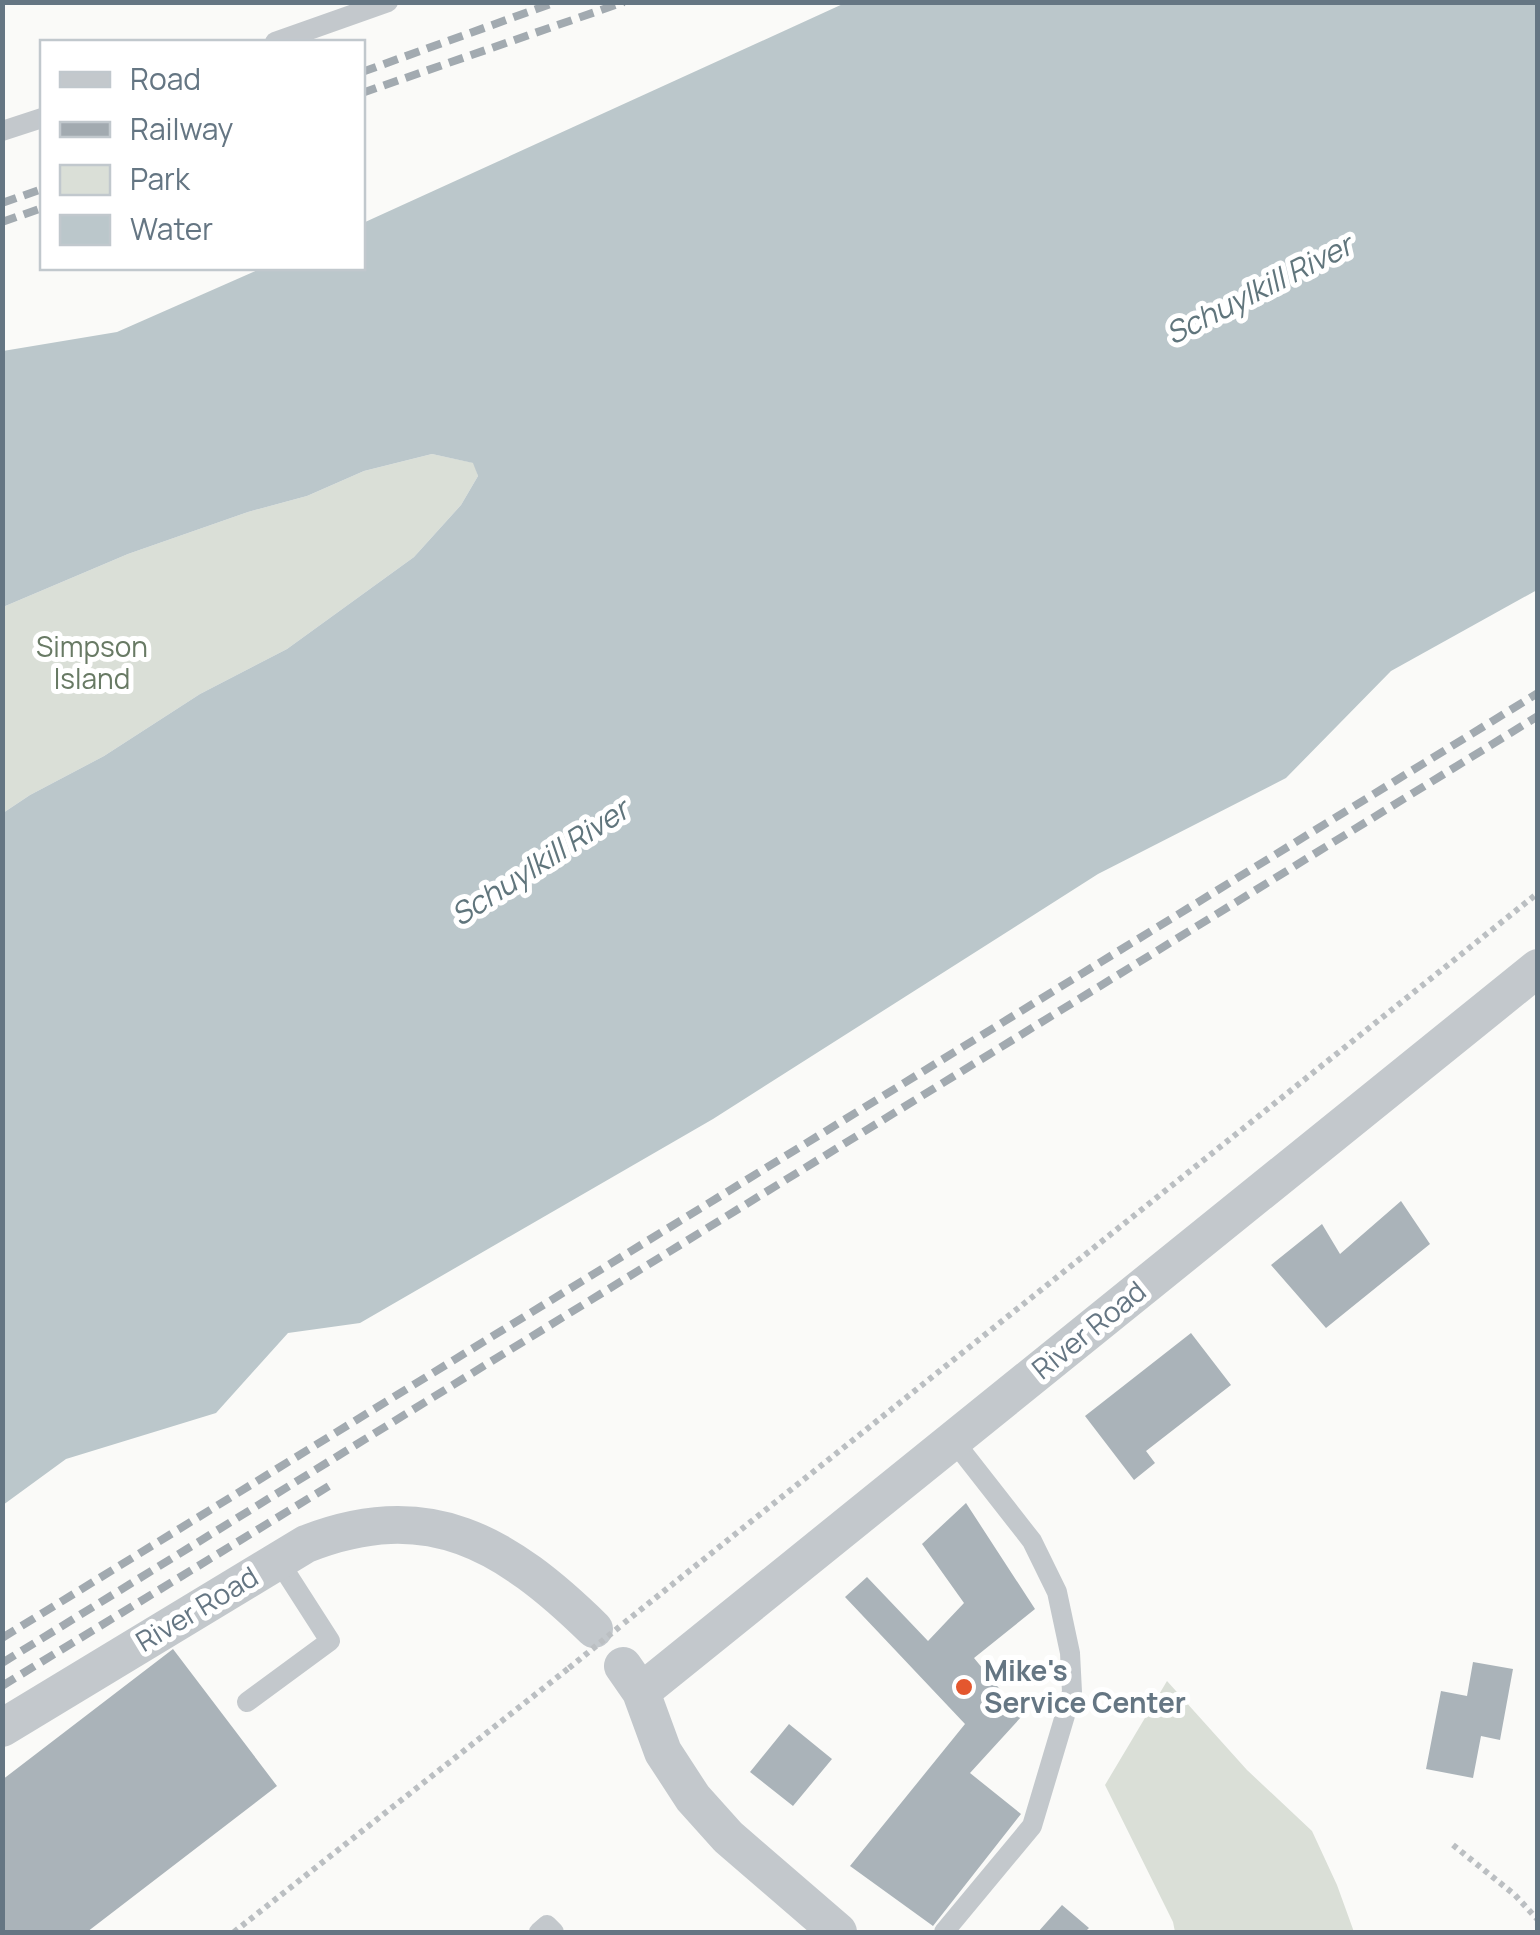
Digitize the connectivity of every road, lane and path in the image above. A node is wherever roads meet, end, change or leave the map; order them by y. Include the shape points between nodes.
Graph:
1 (388, 2) edge
2 (281, 40) edge
3 (40, 119) edge
4 (2, 131) edge
5 (1538, 893) edge
6 (1538, 968) edge
7 (953, 1440) junction
8 (278, 1560) junction
9 (608, 1627) junction
10 (246, 1702) dead end
11 (2, 1728) edge
12 (1452, 1845) dead end
13 (1538, 1920) edge
14 (822, 1928) edge
15 (234, 1932) edge
16 (539, 1932) edge
17 (554, 1932) edge
18 (944, 1932) edge

1 - 2 lane
3 - 4 lane
5 - 9 path
6 - 7 street, River Road
7 - 14 street, River Road via 632,1679 663,1752 693,1798
7 - 18 lane via 1032,1541 1057,1592 1072,1692 1032,1826
8 - 9 street, River Road via 339,1531 376,1524 443,1529 483,1542
8 - 10 lane via 330,1641
8 - 11 street, River Road
9 - 15 path, bridge via 569,1668
12 - 13 path
16 - 17 lane via 547,1925

